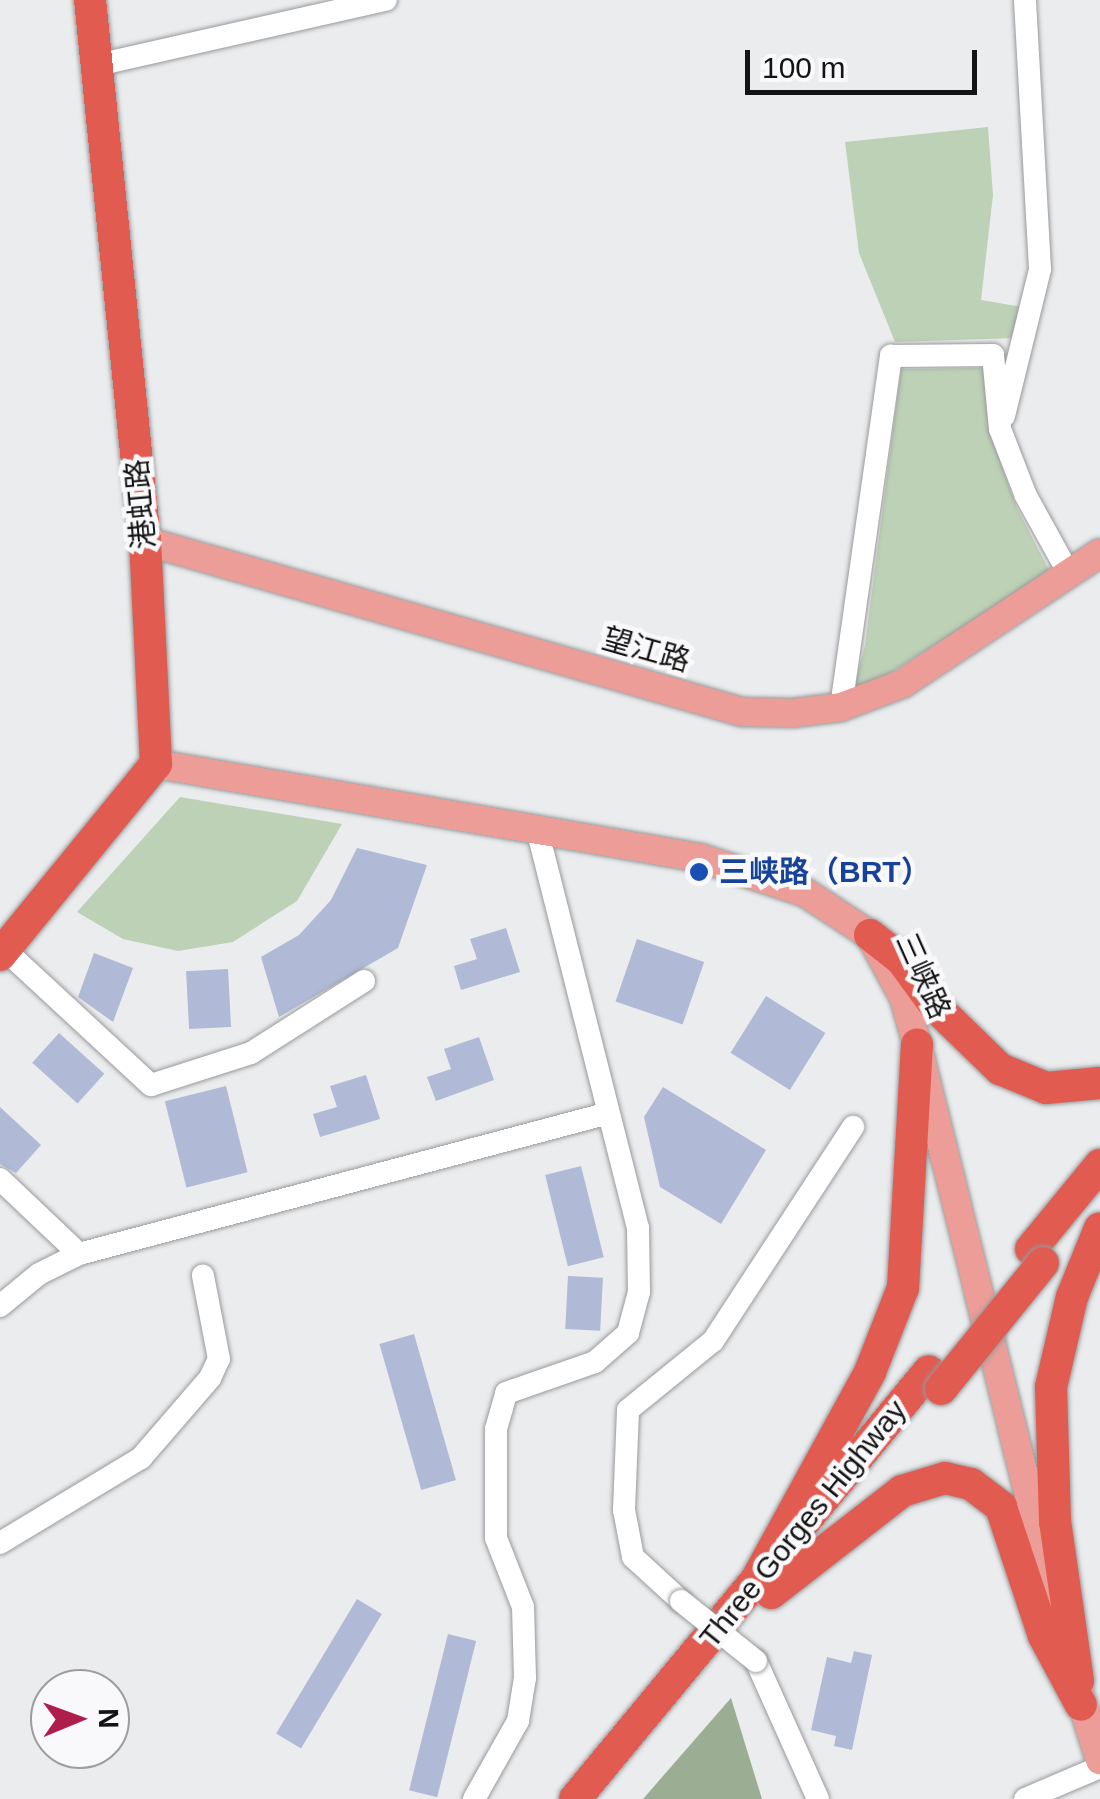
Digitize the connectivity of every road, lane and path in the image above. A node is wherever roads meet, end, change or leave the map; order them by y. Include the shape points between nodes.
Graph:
1 (90, 0) edge
2 (386, 0) edge
3 (1025, 0) edge
4 (101, 64) junction
5 (1000, 429) junction
6 (145, 541) junction
7 (1100, 554) edge
8 (1069, 574) junction
9 (841, 707) junction
10 (156, 764) junction
11 (537, 829) junction
12 (870, 935) junction
13 (2, 952) edge
14 (364, 981) dead end
15 (917, 1044) junction
16 (1100, 1083) edge
17 (608, 1113) junction
18 (853, 1127) dead end
19 (1100, 1165) edge
20 (0, 1180) edge
21 (1100, 1195) edge
22 (1100, 1228) edge
23 (79, 1254) junction
24 (1037, 1256) junction
25 (203, 1276) dead end
26 (0, 1306) edge
27 (0, 1543) edge
28 (765, 1584) junction
29 (1081, 1705) junction
30 (1100, 1763) edge
31 (474, 1799) edge
32 (575, 1799) edge
33 (603, 1799) edge
34 (818, 1799) edge
35 (1025, 1799) edge

1 - 4 highway, 港虹路
2 - 4 street
3 - 5 street via 1040,269
4 - 6 highway, 港虹路
5 - 8 street via 1026,496
5 - 9 street via 992,355 891,356
6 - 9 main road, 望江路 via 742,712
6 - 10 highway, 港虹路
7 - 8 main road, 望江路
8 - 9 main road, 望江路 via 902,684
10 - 11 main road, 三峡路
10 - 13 highway
11 - 12 main road, 三峡路 via 701,858 806,893
11 - 17 street
12 - 15 main road, 三峡路 via 904,998
12 - 16 highway via 902,960 936,1007 1000,1069 1046,1088
13 - 14 street via 152,1085 251,1053
15 - 28 highway via 903,1288 870,1372
15 - 29 main road, 三峡路
17 - 23 street
17 - 31 street via 638,1228 639,1292 628,1332 595,1362 506,1394 496,1429 496,1538 524,1607 526,1678 518,1721
18 - 34 street, bridge via 712,1342 628,1410 622,1457 634,1557 756,1661
19 - 24 highway
20 - 23 street
21 - 24 highway
22 - 29 highway via 1068,1310 1051,1388 1054,1522
23 - 26 street via 38,1274
24 - 28 highway, Three Gorges Highway
25 - 27 street via 219,1359 210,1378 141,1458
28 - 29 highway via 902,1491 945,1478 972,1484 1001,1507 1044,1636
28 - 32 highway, Three Gorges Highway
28 - 33 highway, Three Gorges Highway
29 - 30 main road, 三峡路
30 - 35 street

